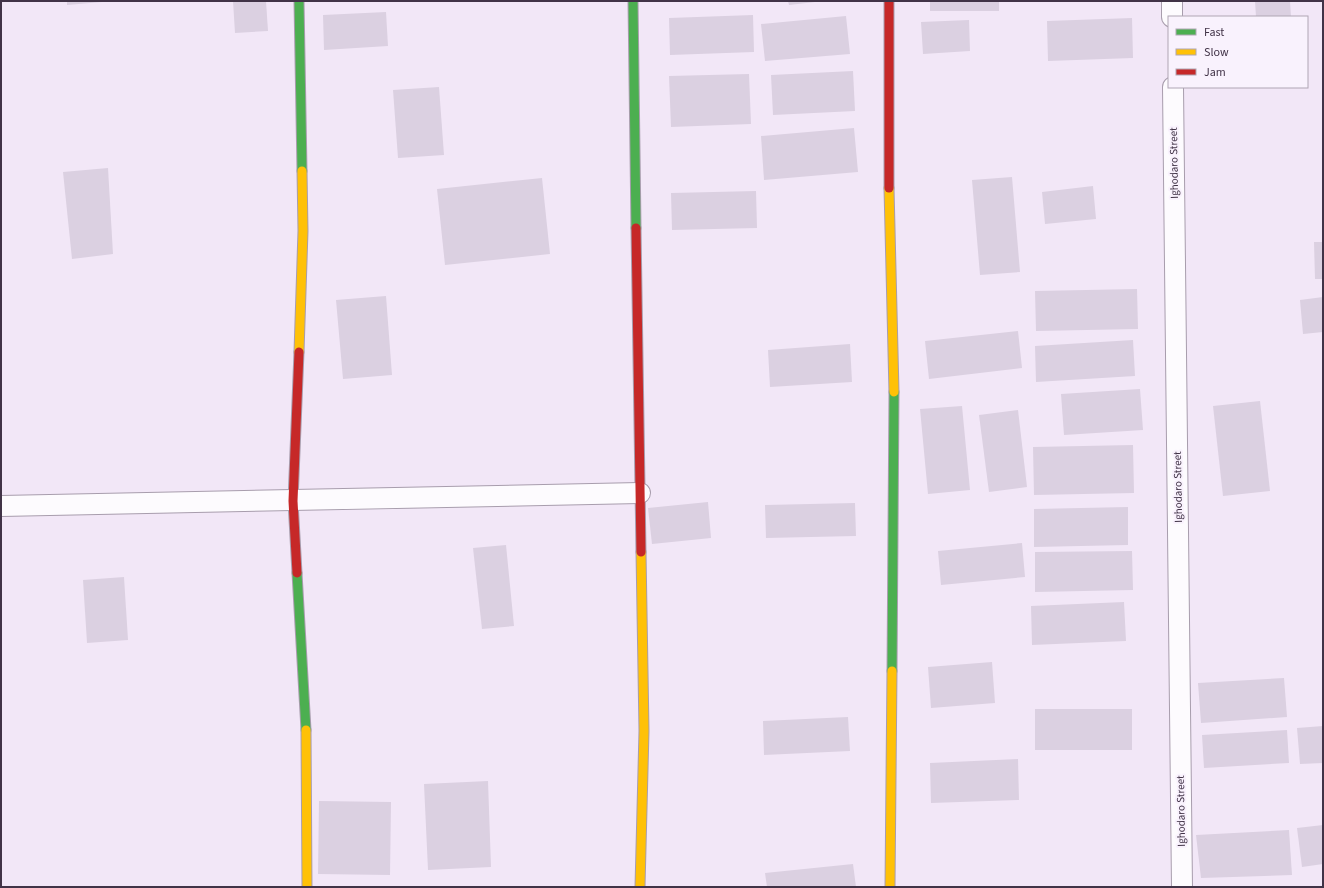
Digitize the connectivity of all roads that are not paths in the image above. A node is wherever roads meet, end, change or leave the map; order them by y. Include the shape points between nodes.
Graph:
1 (299, 1) edge
2 (633, 1) edge
3 (889, 1) edge
4 (1172, 1) edge
5 (1172, 16) edge
6 (1173, 88) edge
7 (640, 493) junction
8 (293, 501) junction
9 (1, 506) edge
10 (307, 887) edge
11 (640, 887) edge
12 (890, 887) edge
13 (1182, 887) edge

1 - 8 street via 303,231
2 - 7 street
3 - 12 street via 888,139 894,418
4 - 5 street
6 - 13 street, Ighodaro Street
7 - 8 street
7 - 11 street via 644,731
8 - 9 street
8 - 10 street via 306,725

